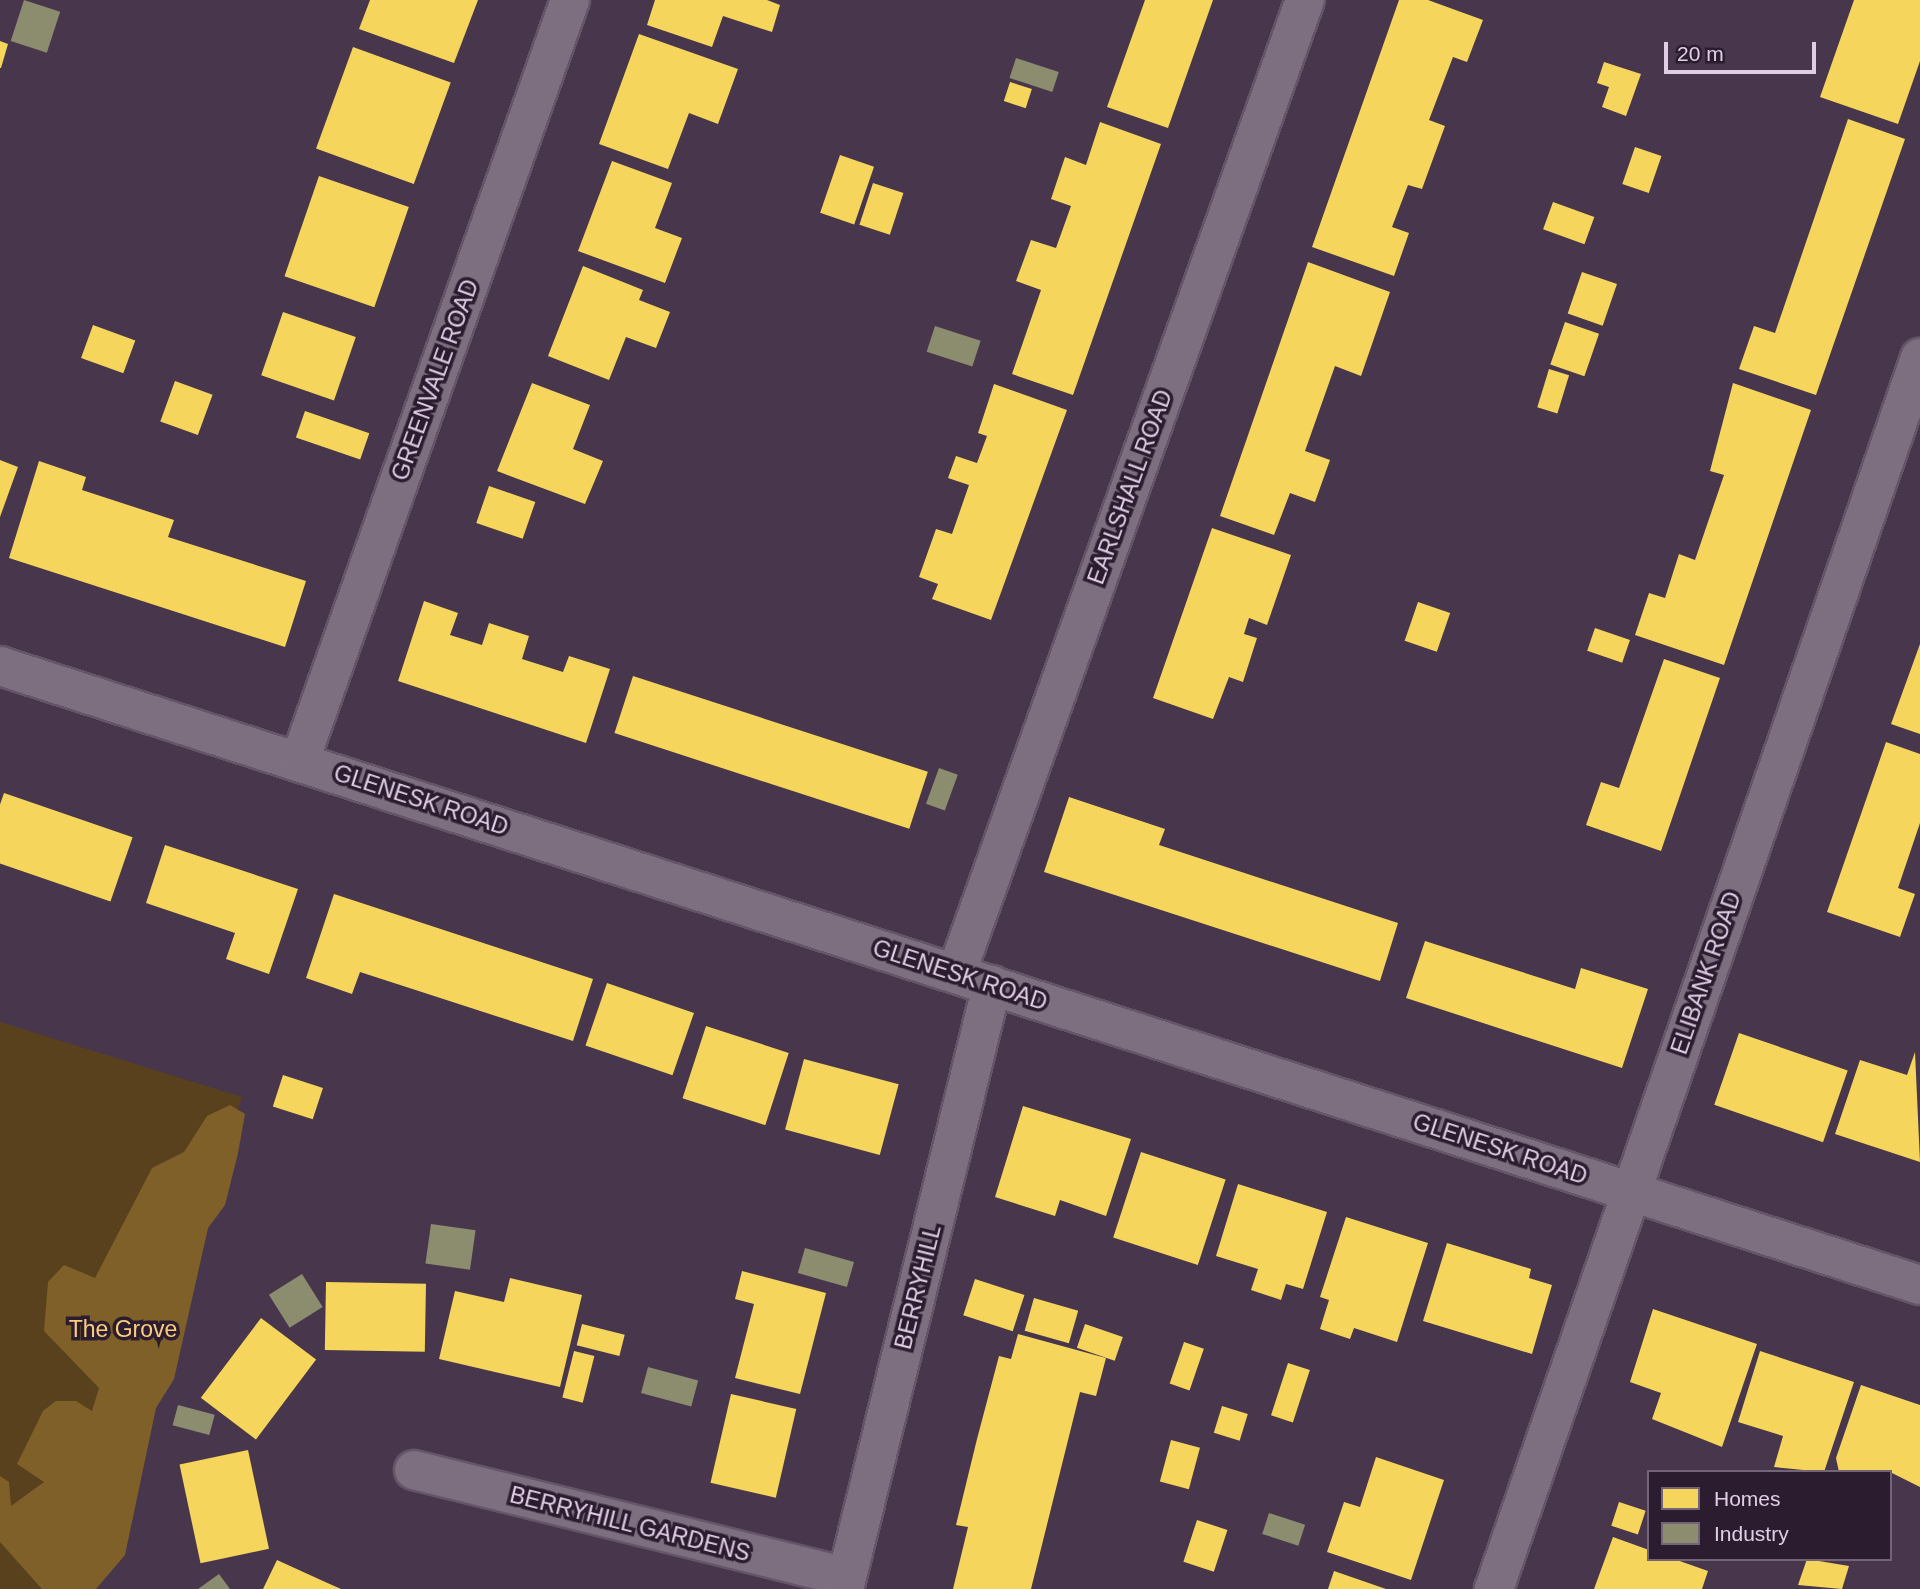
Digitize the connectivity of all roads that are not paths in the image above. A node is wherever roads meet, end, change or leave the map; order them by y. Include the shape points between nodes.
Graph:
1 (570, 0) edge
2 (1305, 0) edge
3 (1920, 358) edge
4 (0, 666) edge
5 (300, 760) junction
6 (956, 974) junction
7 (992, 985) junction
8 (1629, 1193) junction
9 (1920, 1286) edge
10 (414, 1470) dead end
11 (845, 1583) edge
12 (1494, 1589) edge

1 - 5 street, GREENVALE ROAD
2 - 6 street, EARLSHALL ROAD
3 - 8 street, ELIBANK ROAD
4 - 5 street, GLENESK ROAD
5 - 6 street, GLENESK ROAD
6 - 7 street, GLENESK ROAD
7 - 8 street, GLENESK ROAD
7 - 11 street, BERRYHILL
8 - 9 street, GLENESK ROAD
8 - 12 street, ELIBANK ROAD
10 - 11 street, BERRYHILL GARDENS

